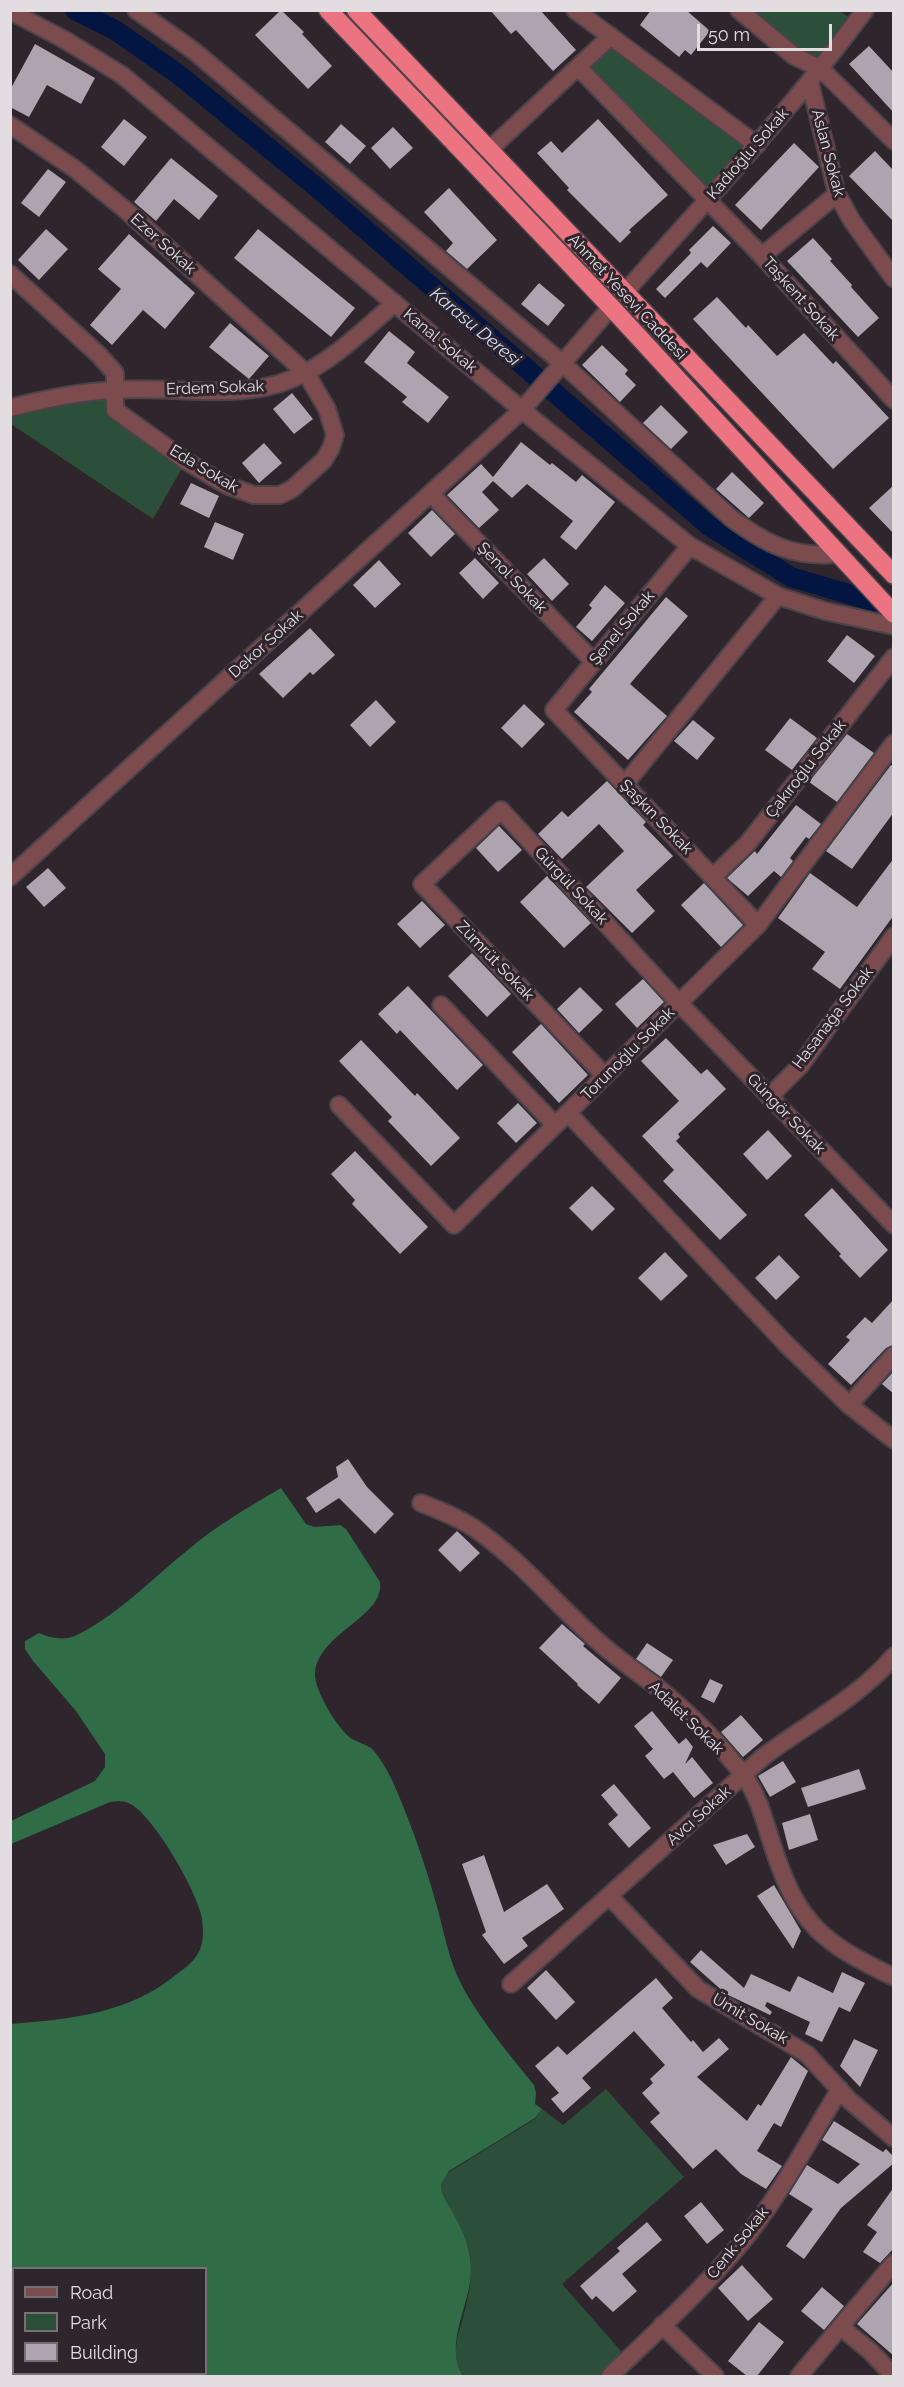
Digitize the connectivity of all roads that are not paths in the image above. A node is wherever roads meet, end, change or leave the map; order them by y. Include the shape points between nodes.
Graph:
1 (136, 10) edge
2 (328, 10) edge
3 (356, 10) edge
4 (575, 10) edge
5 (739, 10) edge
6 (865, 10) edge
7 (10, 11) edge
8 (611, 36) junction
9 (578, 67) junction
10 (821, 69) junction
11 (810, 83) junction
12 (10, 125) edge
13 (894, 141) edge
14 (758, 145) junction
15 (489, 150) junction
16 (837, 194) junction
17 (708, 199) junction
18 (762, 256) junction
19 (10, 274) edge
20 (894, 279) edge
21 (625, 292) junction
22 (395, 303) junction
23 (611, 307) junction
24 (562, 363) junction
25 (306, 373) junction
26 (115, 390) junction
27 (894, 400) edge
28 (10, 408) edge
29 (522, 410) junction
30 (431, 494) junction
31 (690, 546) junction
32 (837, 554) junction
33 (894, 575) edge
34 (778, 596) junction
35 (894, 614) edge
36 (894, 626) edge
37 (894, 657) edge
38 (594, 662) junction
39 (554, 710) joint
40 (894, 743) edge
41 (625, 784) junction
42 (461, 848) joint
43 (10, 877) edge
44 (713, 877) junction
45 (758, 925) junction
46 (894, 936) edge
47 (679, 1003) junction
48 (441, 1005) dead end
49 (605, 1077) junction
50 (768, 1096) junction
51 (339, 1105) dead end
52 (568, 1113) junction
53 (555, 1125) junction
54 (894, 1225) edge
55 (894, 1355) edge
56 (849, 1406) junction
57 (894, 1440) edge
58 (421, 1503) dead end
59 (894, 1656) edge
60 (744, 1776) junction
61 (609, 1896) junction
62 (894, 1977) edge
63 (510, 1984) dead end
64 (840, 2090) junction
65 (894, 2138) edge
66 (894, 2263) edge
67 (662, 2325) junction
68 (842, 2328) junction
69 (610, 2376) edge
70 (715, 2376) edge
71 (799, 2376) edge
72 (894, 2376) edge

1 - 24 street via 194,51
2 - 23 highway, Ahmet Yesevi Caddesi
3 - 15 highway, Ahmet Yesevi Caddesi
4 - 8 street
5 - 10 street via 794,56
6 - 10 street, Kadıoğlu Sokak
7 - 22 street, Kanal Sokak via 122,75
8 - 9 street
8 - 14 street
9 - 15 street
9 - 17 street, Taşkent Sokak
10 - 11 street, Kadıoğlu Sokak
10 - 13 street
11 - 14 street, Kadıoğlu Sokak
11 - 16 street, Aslan Sokak
12 - 25 street, Ezer Sokak via 75,169 128,212
14 - 17 street, Kadıoğlu Sokak
15 - 21 highway, Ahmet Yesevi Caddesi
16 - 18 street
16 - 20 street, Aslan Sokak
17 - 18 street, Taşkent Sokak
17 - 21 street, Kadıoğlu Sokak
18 - 27 street, Taşkent Sokak
19 - 26 street via 99,355 115,373
21 - 33 highway, Ahmet Yesevi Caddesi
22 - 25 street, Erdem Sokak
22 - 29 street, Kanal Sokak
23 - 24 street, Dekor Sokak
23 - 32 highway, Ahmet Yesevi Caddesi
24 - 29 street, Dekor Sokak
24 - 32 street via 747,530 796,553
25 - 26 street, Erdem Sokak via 261,388
25 - 26 street, Eda Sokak via 327,409 335,435 324,460 292,489 279,495 242,492 186,461 115,410
26 - 28 street, Erdem Sokak
29 - 30 street, Dekor Sokak
29 - 31 street, Kanal Sokak
30 - 38 street, Şenol Sokak
30 - 43 street, Dekor Sokak
31 - 34 street, Kanal Sokak
31 - 38 street, Şenel Sokak
32 - 35 highway, Ahmet Yesevi Caddesi
34 - 36 street, Kanal Sokak
34 - 41 street
37 - 44 street, Çakıroğlu Sokak via 748,843
38 - 39 street, Şenel Sokak
39 - 41 street, Şaşkın Sokak
40 - 45 street, Torunoğlu Sokak
41 - 44 street, Şaşkın Sokak
42 - 47 street, Gürgül Sokak via 501,810
42 - 49 street, Zümrüt Sokak via 422,884
44 - 45 street, Şaşkın Sokak
45 - 47 street, Torunoğlu Sokak
46 - 50 street, Hasanağa Sokak via 800,1066
47 - 49 street, Torunoğlu Sokak
47 - 50 street, Güngör Sokak
48 - 53 street
49 - 52 street, Torunoğlu Sokak
50 - 54 street, Güngör Sokak
51 - 53 street, Torunoğlu Sokak via 454,1225
52 - 53 street, Torunoğlu Sokak
52 - 56 street via 787,1346
55 - 56 street
56 - 57 street
58 - 60 street, Adalet Sokak via 476,1529 601,1645 671,1700
59 - 60 street, Avcı Sokak via 863,1688 787,1739
60 - 61 street, Avcı Sokak
60 - 62 street, Adalet Sokak via 762,1812 782,1874 805,1916 834,1946
61 - 63 street, Avcı Sokak
61 - 64 street, Ümit Sokak via 698,1989 807,2054
64 - 65 street, Ümit Sokak
64 - 67 street, Cenk Sokak via 756,2224 721,2267
66 - 68 street
67 - 69 street, Cenk Sokak
67 - 70 street
68 - 71 street
68 - 72 street

